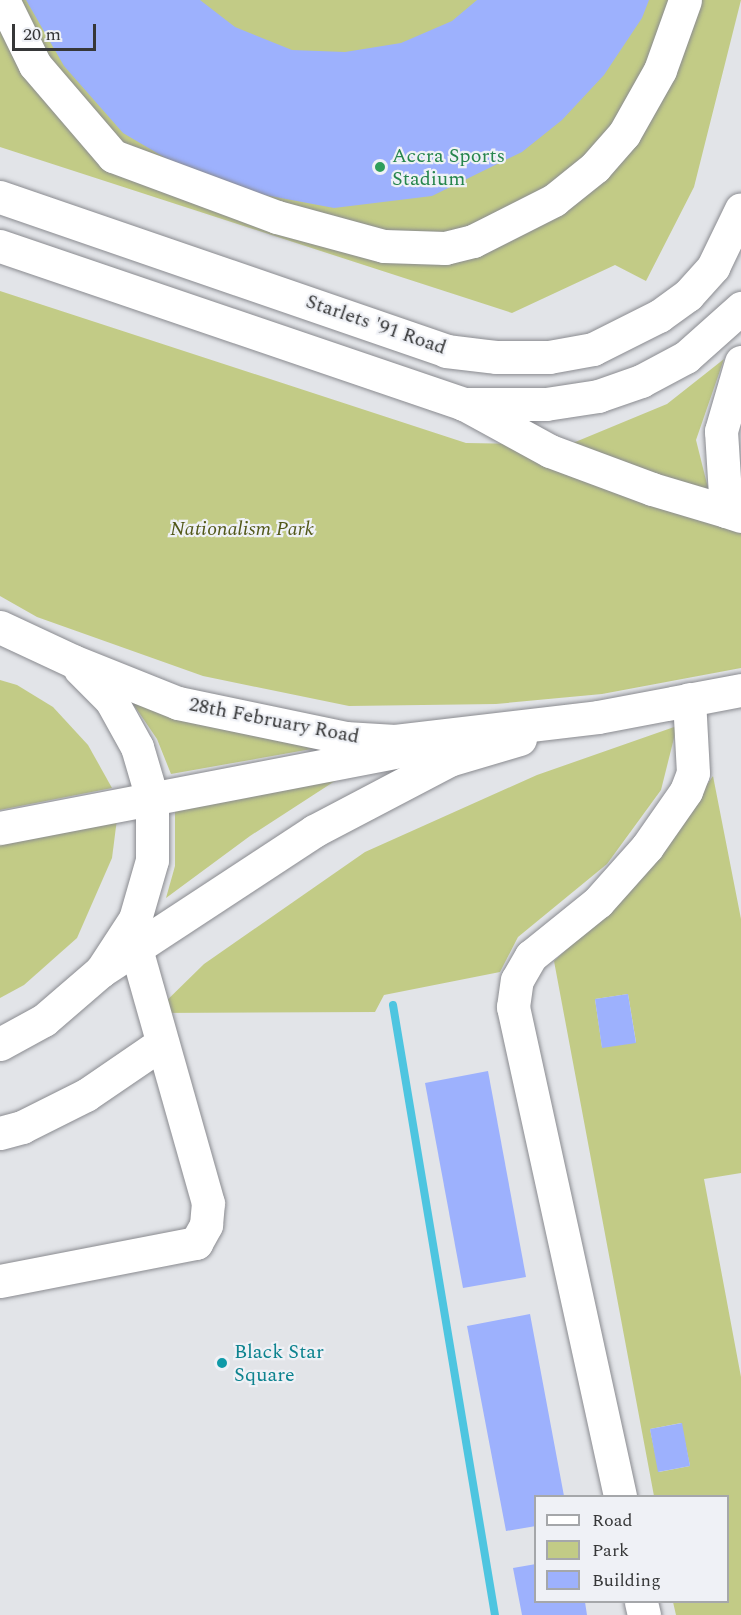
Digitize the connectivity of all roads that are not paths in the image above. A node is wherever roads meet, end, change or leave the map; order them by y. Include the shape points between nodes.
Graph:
1 (3, 0) edge
2 (685, 0) edge
3 (0, 197) edge
4 (741, 209) edge
5 (0, 246) edge
6 (222, 272) junction
7 (741, 308) edge
8 (205, 317) junction
9 (741, 362) edge
10 (463, 404) junction
11 (734, 513) edge
12 (0, 627) edge
13 (73, 661) junction
14 (741, 690) edge
15 (689, 699) junction
16 (598, 717) junction
17 (152, 798) junction
18 (0, 828) edge
19 (136, 948) junction
20 (101, 971) junction
21 (162, 1042) junction
22 (0, 1044) edge
23 (0, 1133) edge
24 (0, 1281) edge
25 (620, 1495) edge

1 - 2 main road via 35,65 113,156 277,217 384,246 445,248 473,241 554,200 595,167 624,134 660,70
3 - 6 main road, Starlets '91 Road
4 - 6 main road, Starlets '91 Road via 713,267 688,295 628,334 593,349 549,357 446,351
5 - 8 main road
6 - 8 main road
7 - 10 main road via 686,357 641,381 598,396 546,404
8 - 10 main road
9 - 11 main road via 721,431
10 - 11 main road via 550,451 652,489
12 - 13 main road, 28th February Road
13 - 16 main road, 28th February Road via 178,703 345,738 395,741
13 - 17 main road via 111,700 137,747
14 - 15 main road, 28th February Road
15 - 16 main road, 28th February Road
15 - 25 main road via 693,773 686,791 647,847 597,902 531,956 517,980 513,1007
16 - 17 main road
16 - 19 main road, 28th February Road via 449,760 314,831
17 - 18 main road
17 - 20 main road via 152,860 135,920
19 - 20 main road, 28th February Road
19 - 21 main road
20 - 22 main road via 44,1020
21 - 23 main road via 86,1095 22,1127
21 - 24 main road via 208,1203 206,1225 196,1243

